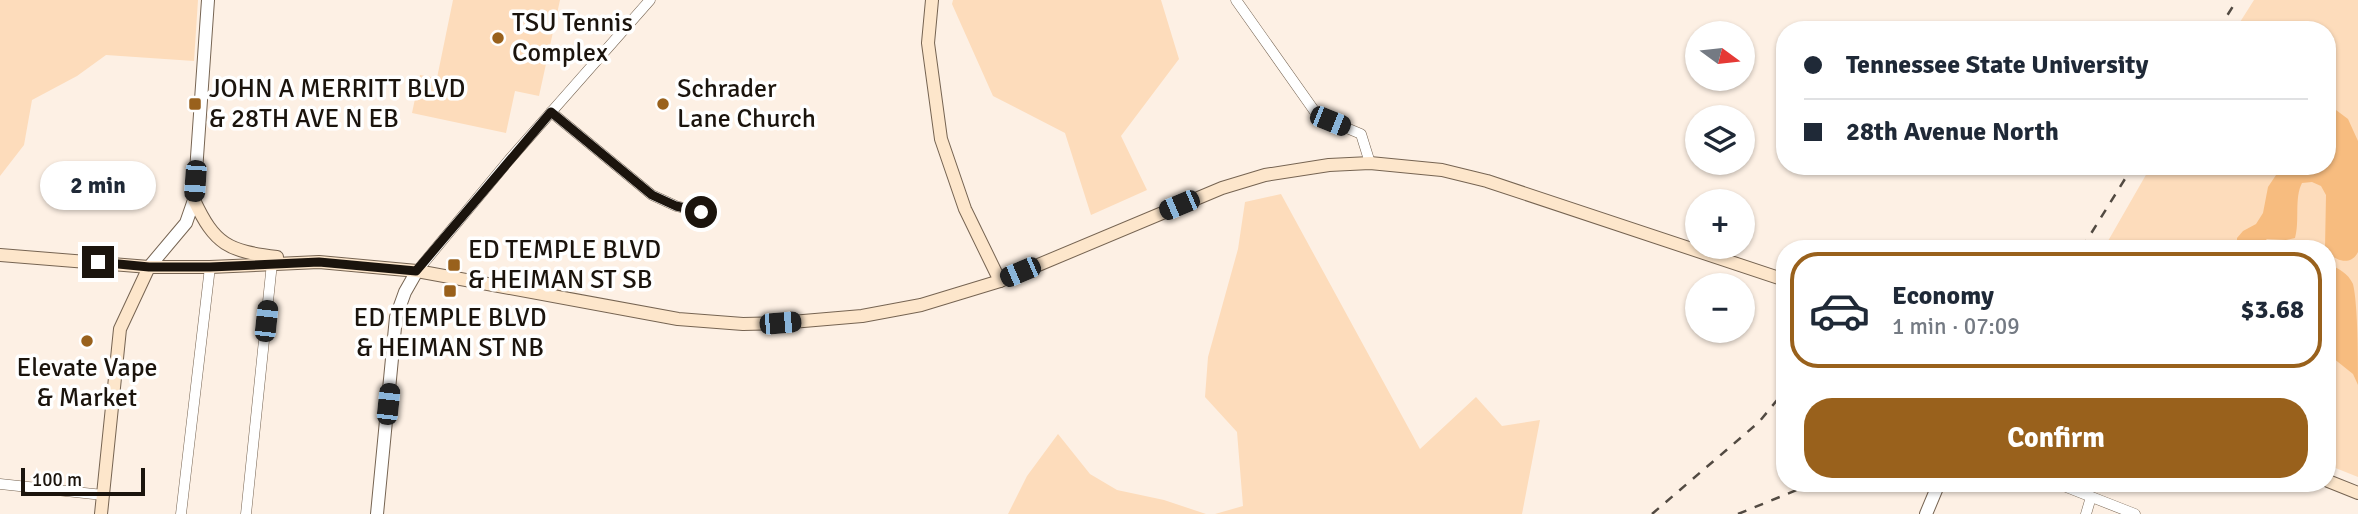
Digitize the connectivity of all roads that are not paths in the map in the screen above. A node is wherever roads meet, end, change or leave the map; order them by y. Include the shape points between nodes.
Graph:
1 (208, 0) edge
2 (650, 0) edge
3 (932, 0) edge
4 (1236, 0) edge
5 (551, 112) junction
6 (1370, 163) junction
7 (194, 200) junction
8 (701, 212) dead end
9 (0, 255) edge
10 (272, 262) junction
11 (319, 262) junction
12 (149, 267) junction
13 (210, 267) junction
14 (416, 271) junction
15 (1776, 277) edge
16 (1000, 281) junction
17 (0, 484) edge
18 (2336, 484) edge
19 (1935, 492) edge
20 (2078, 492) edge
21 (2358, 493) edge
22 (103, 495) junction
23 (2091, 497) junction
24 (101, 514) edge
25 (181, 514) edge
26 (246, 514) edge
27 (377, 514) edge
28 (1926, 514) edge
29 (2085, 514) edge
30 (2135, 514) edge

1 - 7 street
2 - 5 street
3 - 16 main road via 928,43 941,139 965,209
4 - 6 street via 1318,116 1361,134
5 - 8 street via 652,195
5 - 14 street
6 - 15 main road via 1442,170 1487,181
6 - 16 main road via 1265,175 1222,188
7 - 11 main road via 216,238 231,248
7 - 12 street via 186,223
9 - 12 main road
10 - 11 main road
10 - 13 main road
10 - 26 street
11 - 14 main road
12 - 13 main road
12 - 22 main road via 120,329
13 - 25 street
14 - 16 main road via 645,315 743,324 862,316 921,305
14 - 27 street via 396,317
17 - 22 street
18 - 21 main road
19 - 28 street
20 - 23 street
22 - 24 main road
23 - 29 street
23 - 30 street

